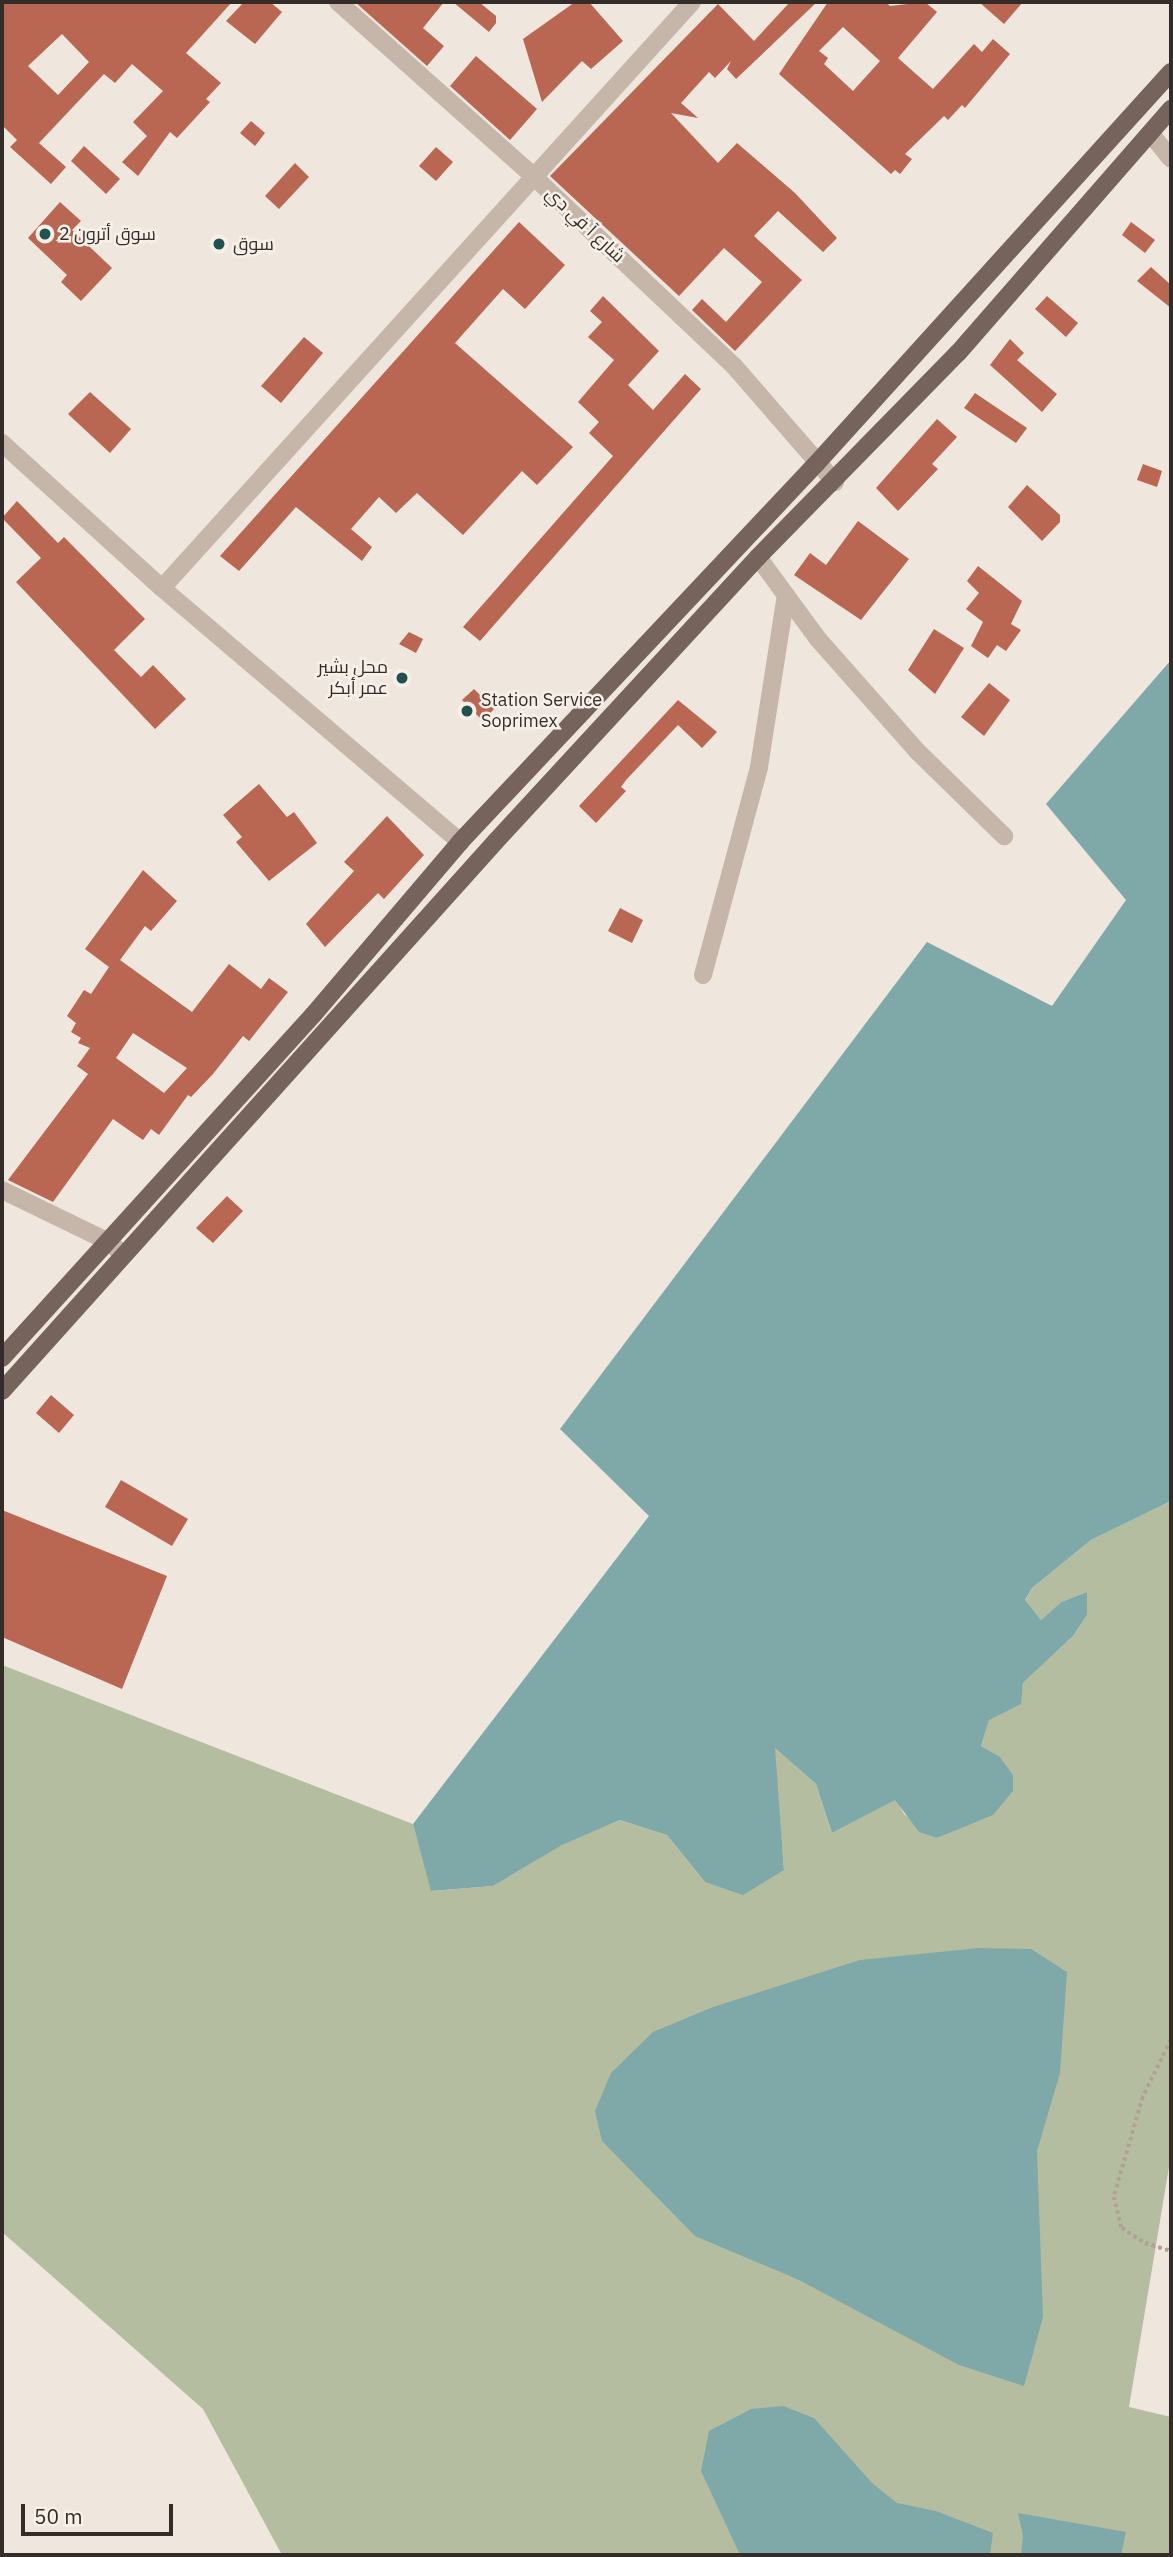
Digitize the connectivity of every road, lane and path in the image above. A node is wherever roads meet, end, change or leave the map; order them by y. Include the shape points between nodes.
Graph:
1 (338, 2) edge
2 (692, 2) edge
3 (1171, 72) edge
4 (1171, 109) edge
5 (1150, 133) junction
6 (1171, 159) edge
7 (531, 174) junction
8 (2, 443) edge
9 (816, 464) junction
10 (835, 482) junction
11 (758, 557) junction
12 (162, 588) junction
13 (786, 595) junction
14 (1004, 836) dead end
15 (460, 842) junction
16 (703, 975) dead end
17 (2, 1190) edge
18 (116, 1248) junction
19 (2, 1358) edge
20 (2, 1391) edge
21 (1171, 2040) edge
22 (1171, 2251) edge

1 - 7 street, شارع آ في دي
2 - 7 street
3 - 9 main road
4 - 5 main road
5 - 6 street
5 - 10 main road via 958,353
7 - 9 street, شارع آ في دي via 734,366
7 - 12 street
8 - 12 street
9 - 10 street, شارع آ في دي
9 - 15 main road
10 - 11 main road
11 - 13 street
11 - 18 main road
12 - 15 street
13 - 14 street via 818,639 917,751
13 - 16 street via 759,767
15 - 18 main road
17 - 18 street
18 - 19 main road
18 - 20 main road
21 - 22 path via 1143,2097 1114,2197 1122,2228 1145,2243

